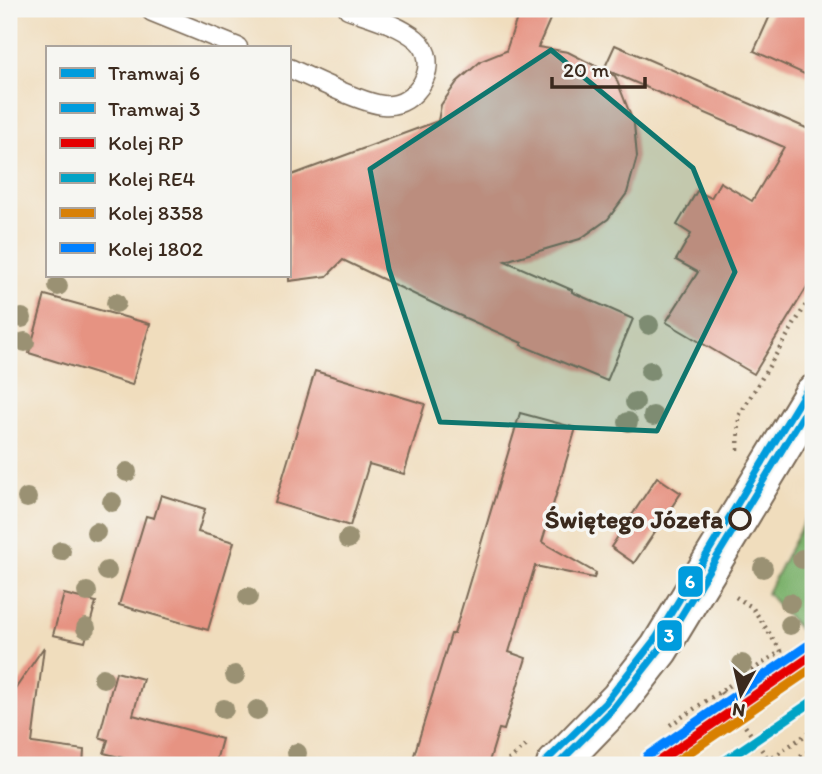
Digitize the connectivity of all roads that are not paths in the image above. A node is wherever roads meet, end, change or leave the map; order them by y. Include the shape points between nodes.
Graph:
1 (149, 9) edge
2 (348, 9) edge
3 (236, 46) edge
4 (290, 68) edge
5 (813, 396) edge
6 (542, 754) edge

1 - 3 lane
2 - 4 lane via 418,41 428,64 424,82 413,98 401,105 382,105
5 - 6 street via 659,649 620,699

